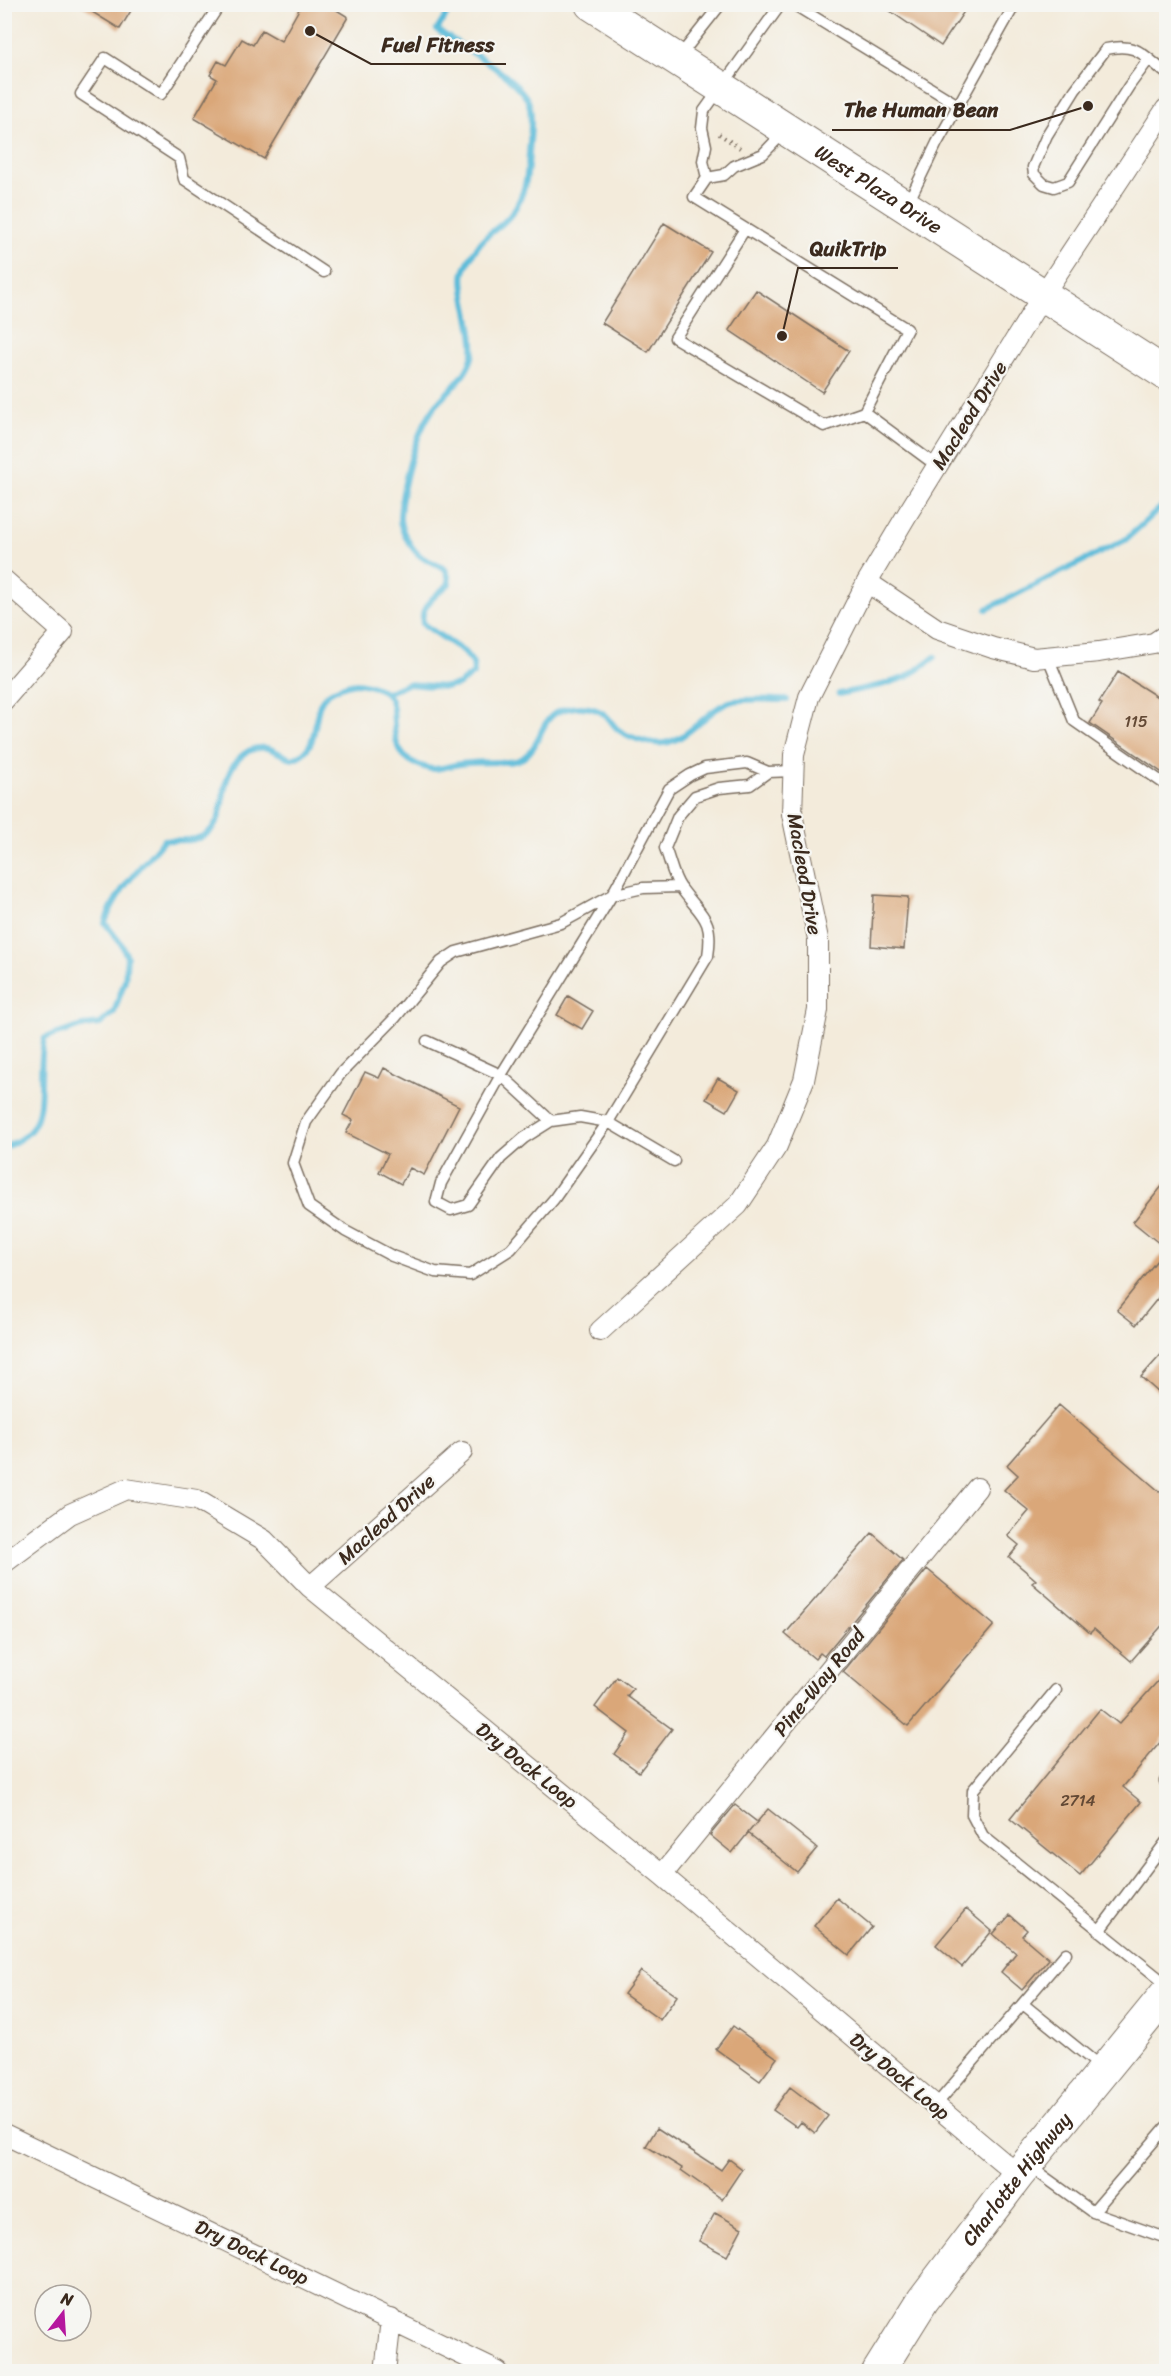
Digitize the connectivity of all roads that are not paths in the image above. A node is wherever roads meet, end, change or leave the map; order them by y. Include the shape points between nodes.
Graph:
1 (220, 4) edge
2 (591, 4) edge
3 (721, 4) edge
4 (781, 4) edge
5 (793, 4) edge
6 (1015, 4) edge
7 (1149, 59) junction
8 (677, 60) junction
9 (1167, 73) edge
10 (722, 89) junction
11 (958, 105) junction
12 (1167, 109) edge
13 (786, 130) junction
14 (707, 178) junction
15 (906, 207) junction
16 (745, 229) junction
17 (324, 272) dead end
18 (1043, 295) junction
19 (1167, 374) edge
20 (864, 412) junction
21 (937, 466) junction
22 (4, 580) edge
23 (867, 582) junction
24 (1162, 644) edge
25 (1048, 657) junction
26 (4, 700) edge
27 (794, 771) junction
28 (768, 772) junction
29 (1167, 785) edge
30 (680, 887) junction
31 (612, 896) junction
32 (427, 1041) dead end
33 (501, 1075) junction
34 (551, 1122) junction
35 (608, 1122) junction
36 (674, 1161) dead end
37 (600, 1331) dead end
38 (462, 1452) dead end
39 (977, 1488) dead end
40 (4, 1563) edge
41 (310, 1587) junction
42 (1056, 1690) dead end
43 (1167, 1842) edge
44 (662, 1875) junction
45 (1099, 1931) junction
46 (1066, 1953) dead end
47 (1167, 1984) edge
48 (1167, 1994) edge
49 (1023, 2004) junction
50 (1104, 2070) junction
51 (935, 2106) junction
52 (1167, 2127) edge
53 (4, 2134) edge
54 (1022, 2170) junction
55 (1093, 2212) junction
56 (1167, 2238) edge
57 (391, 2319) junction
58 (385, 2372) edge
59 (498, 2372) edge
60 (878, 2372) edge

1 - 17 lane via 161,94 105,58 81,94 179,158 184,179
2 - 8 main road, West Plaza Drive
3 - 8 lane
4 - 10 lane
5 - 11 lane
6 - 11 lane
7 - 7 lane via 1132,46 1106,49 1047,135 1033,167 1034,174 1054,187 1068,182
7 - 9 lane
8 - 10 main road, West Plaza Drive
10 - 13 main road, West Plaza Drive
10 - 14 lane via 704,111 703,161
11 - 15 lane
12 - 18 street, Macleod Drive
13 - 14 lane via 763,154 734,166 724,175
13 - 15 main road, West Plaza Drive
14 - 16 lane via 694,197
15 - 18 main road, West Plaza Drive
16 - 20 lane via 907,329
16 - 20 lane via 675,338 824,426
18 - 19 main road, West Plaza Drive
18 - 21 street, Macleod Drive
20 - 21 lane
21 - 23 street, Macleod Drive
22 - 26 street via 63,632
23 - 25 street via 937,629 1034,658
23 - 27 street, Macleod Drive via 809,697 794,755
24 - 25 street
25 - 29 lane via 1074,722
27 - 28 lane
27 - 37 street, Macleod Drive via 792,814 818,939 818,1010 804,1080 777,1146 738,1205
28 - 30 lane via 750,785 719,788 695,796 678,816 665,848
28 - 31 lane via 747,764 705,768 669,789
30 - 31 lane via 643,888
30 - 35 lane via 704,917 710,935 708,956
31 - 33 lane
31 - 35 lane via 561,923 456,952 441,962 341,1074 306,1122 293,1163 309,1206 345,1231 392,1256 435,1272 470,1275 511,1249 554,1199
32 - 33 lane
33 - 34 lane
33 - 34 lane via 441,1183 436,1202 451,1210 468,1205 501,1158
34 - 35 lane via 580,1117
35 - 36 lane
38 - 41 street, Macleod Drive
39 - 44 street, Pine-Way Road
40 - 41 street, Dry Dock Loop via 70,1514 126,1489 197,1500 264,1540
41 - 44 street, Dry Dock Loop
42 - 45 lane via 973,1790 972,1815 983,1836
43 - 45 lane
44 - 51 street, Dry Dock Loop
45 - 47 lane
46 - 49 lane
48 - 50 main road, Charlotte Highway
49 - 50 lane
49 - 51 lane
50 - 54 main road, Charlotte Highway
51 - 54 street, Dry Dock Loop
52 - 55 lane
53 - 57 street, Dry Dock Loop
54 - 55 lane
54 - 60 main road, Charlotte Highway via 923,2300
55 - 56 lane
57 - 58 street
57 - 59 street, Dry Dock Loop

